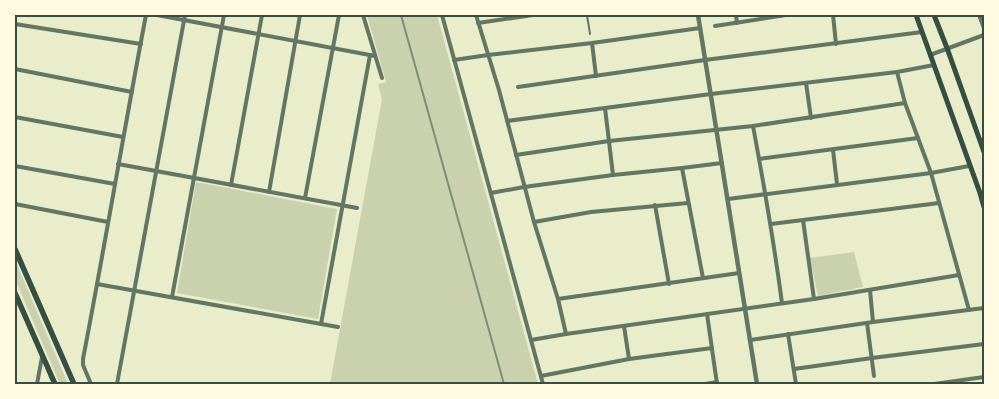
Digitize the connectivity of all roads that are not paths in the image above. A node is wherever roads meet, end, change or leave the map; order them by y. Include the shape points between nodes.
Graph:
1 (146, 15) edge
2 (157, 15) edge
3 (224, 15) edge
4 (262, 15) edge
5 (300, 15) edge
6 (339, 15) edge
7 (362, 15) edge
8 (442, 15) edge
9 (476, 15) edge
10 (533, 15) edge
11 (587, 15) edge
12 (698, 15) edge
13 (736, 15) edge
14 (786, 15) edge
15 (833, 15) edge
16 (916, 15) edge
17 (934, 15) edge
18 (979, 15) edge
19 (510, 16) edge
20 (185, 18) edge
21 (478, 23) junction
22 (737, 23) junction
23 (15, 24) edge
24 (715, 26) dead end
25 (222, 27) junction
26 (700, 28) junction
27 (984, 28) edge
28 (922, 32) junction
29 (258, 34) junction
30 (590, 34) dead end
31 (984, 35) edge
32 (296, 41) junction
33 (592, 43) junction
34 (141, 44) junction
35 (836, 44) junction
36 (333, 48) junction
37 (947, 48) junction
38 (930, 54) junction
39 (488, 55) junction
40 (372, 56) junction
41 (454, 60) junction
42 (705, 60) junction
43 (934, 65) junction
44 (15, 69) edge
45 (896, 72) junction
46 (596, 76) junction
47 (382, 78) dead end
48 (806, 83) junction
49 (518, 87) dead end
50 (132, 92) junction
51 (711, 94) junction
52 (905, 103) junction
53 (605, 108) junction
54 (15, 117) edge
55 (811, 118) junction
56 (507, 121) junction
57 (753, 126) junction
58 (716, 129) junction
59 (123, 137) junction
60 (918, 138) junction
61 (609, 141) junction
62 (984, 148) edge
63 (832, 150) junction
64 (516, 155) junction
65 (759, 160) junction
66 (722, 163) junction
67 (118, 164) junction
68 (15, 166) edge
69 (969, 166) junction
70 (682, 168) junction
71 (157, 171) junction
72 (931, 173) junction
73 (613, 175) junction
74 (194, 178) junction
75 (115, 184) junction
76 (837, 184) junction
77 (232, 185) junction
78 (524, 187) junction
79 (269, 192) junction
80 (491, 193) junction
81 (764, 194) junction
82 (305, 198) junction
83 (983, 198) edge
84 (728, 199) junction
85 (688, 203) junction
86 (940, 203) junction
87 (15, 204) edge
88 (342, 205) junction
89 (655, 205) junction
90 (984, 207) edge
91 (357, 208) dead end
92 (803, 220) junction
93 (108, 222) junction
94 (534, 222) junction
95 (771, 224) junction
96 (15, 249) edge
97 (739, 273) junction
98 (960, 275) junction
99 (703, 278) junction
100 (97, 284) junction
101 (669, 284) junction
102 (135, 290) junction
103 (870, 290) junction
104 (15, 293) edge
105 (172, 297) junction
106 (558, 298) junction
107 (814, 299) junction
108 (782, 303) junction
109 (744, 308) junction
110 (984, 308) edge
111 (969, 310) junction
112 (707, 314) junction
113 (874, 322) junction
114 (867, 323) junction
115 (321, 324) junction
116 (624, 326) junction
117 (338, 327) dead end
118 (566, 334) junction
119 (788, 334) junction
120 (531, 340) junction
121 (750, 340) junction
122 (984, 344) edge
123 (712, 348) junction
124 (42, 357) junction
125 (872, 358) junction
126 (629, 359) junction
127 (794, 369) junction
128 (540, 376) junction
129 (874, 376) dead end
130 (984, 377) edge
131 (717, 383) edge
132 (37, 384) edge
133 (55, 384) edge
134 (74, 384) edge
135 (91, 384) edge
136 (117, 384) edge
137 (543, 384) edge
138 (705, 384) edge
139 (757, 384) edge
140 (796, 384) edge
141 (934, 384) edge

1 - 34 street
2 - 20 street
3 - 25 street
4 - 29 street
5 - 32 street
6 - 36 street
7 - 40 street
8 - 41 street
9 - 21 street
10 - 19 street
11 - 30 lane
12 - 26 street
13 - 22 street
14 - 22 street
15 - 35 street
16 - 28 main road
17 - 37 main road
18 - 27 street
19 - 21 street
20 - 25 street
20 - 71 street
21 - 39 street
22 - 24 street
23 - 34 street
25 - 29 street
25 - 74 street
26 - 33 street
26 - 42 street
28 - 35 street
28 - 38 main road
29 - 32 street
29 - 77 street
31 - 37 street
32 - 36 street
32 - 79 street
33 - 39 street
33 - 46 street
34 - 50 street
35 - 42 street
36 - 40 street
36 - 82 street
37 - 38 street
37 - 62 main road
38 - 43 main road
39 - 41 street
39 - 56 street
40 - 47 street
40 - 88 street
41 - 80 street
42 - 46 street
42 - 51 street
43 - 45 street
43 - 69 main road
44 - 50 street
45 - 48 street
45 - 52 street
46 - 49 street
48 - 51 street
48 - 55 street
50 - 59 street
51 - 53 street
51 - 58 street
52 - 55 street
52 - 60 street
53 - 56 street
53 - 61 street
54 - 59 street
55 - 57 street
56 - 64 street
57 - 58 street
57 - 65 street
58 - 61 street
58 - 66 street
59 - 67 street
60 - 63 street
60 - 72 street
61 - 64 street
61 - 73 street
63 - 65 street
63 - 76 street
64 - 78 street
65 - 81 street
66 - 70 street
66 - 84 street
67 - 71 street
67 - 75 street
68 - 75 street
69 - 72 street
69 - 83 main road
70 - 73 street
70 - 85 street
71 - 74 street
71 - 102 street
72 - 76 street
72 - 86 street
73 - 78 street
74 - 77 street
74 - 105 street
75 - 93 street
76 - 81 street
77 - 79 street
78 - 80 street
78 - 94 street
79 - 82 street
80 - 120 street
81 - 84 street
81 - 95 street
82 - 88 street
83 - 90 main road
84 - 97 street
85 - 89 street
85 - 99 street
86 - 92 street
86 - 98 street
87 - 93 street
88 - 91 street
88 - 115 street
89 - 94 street
89 - 101 street
92 - 95 street
92 - 107 street
93 - 100 street
94 - 106 street
95 - 108 street
96 - 134 main road
97 - 99 street
97 - 109 street
98 - 103 street
98 - 111 street
99 - 101 street
100 - 102 street
100 - 135 street via 83,359
101 - 106 street
102 - 105 street
102 - 136 street
103 - 107 street
103 - 113 street
104 - 124 main road
105 - 115 street
106 - 118 street
107 - 108 street
108 - 109 street
109 - 112 street
109 - 121 street
110 - 111 street
111 - 113 street
112 - 116 street
112 - 123 street
113 - 114 street
114 - 119 street
114 - 125 street
115 - 117 street
116 - 118 street
116 - 126 street
118 - 120 street
119 - 121 street
119 - 127 street
120 - 128 street
121 - 139 street
122 - 125 street
123 - 126 street
123 - 131 street
124 - 132 street
124 - 133 main road
125 - 127 street
125 - 129 street
126 - 128 street
127 - 140 street
128 - 137 street
130 - 141 street
131 - 138 street

